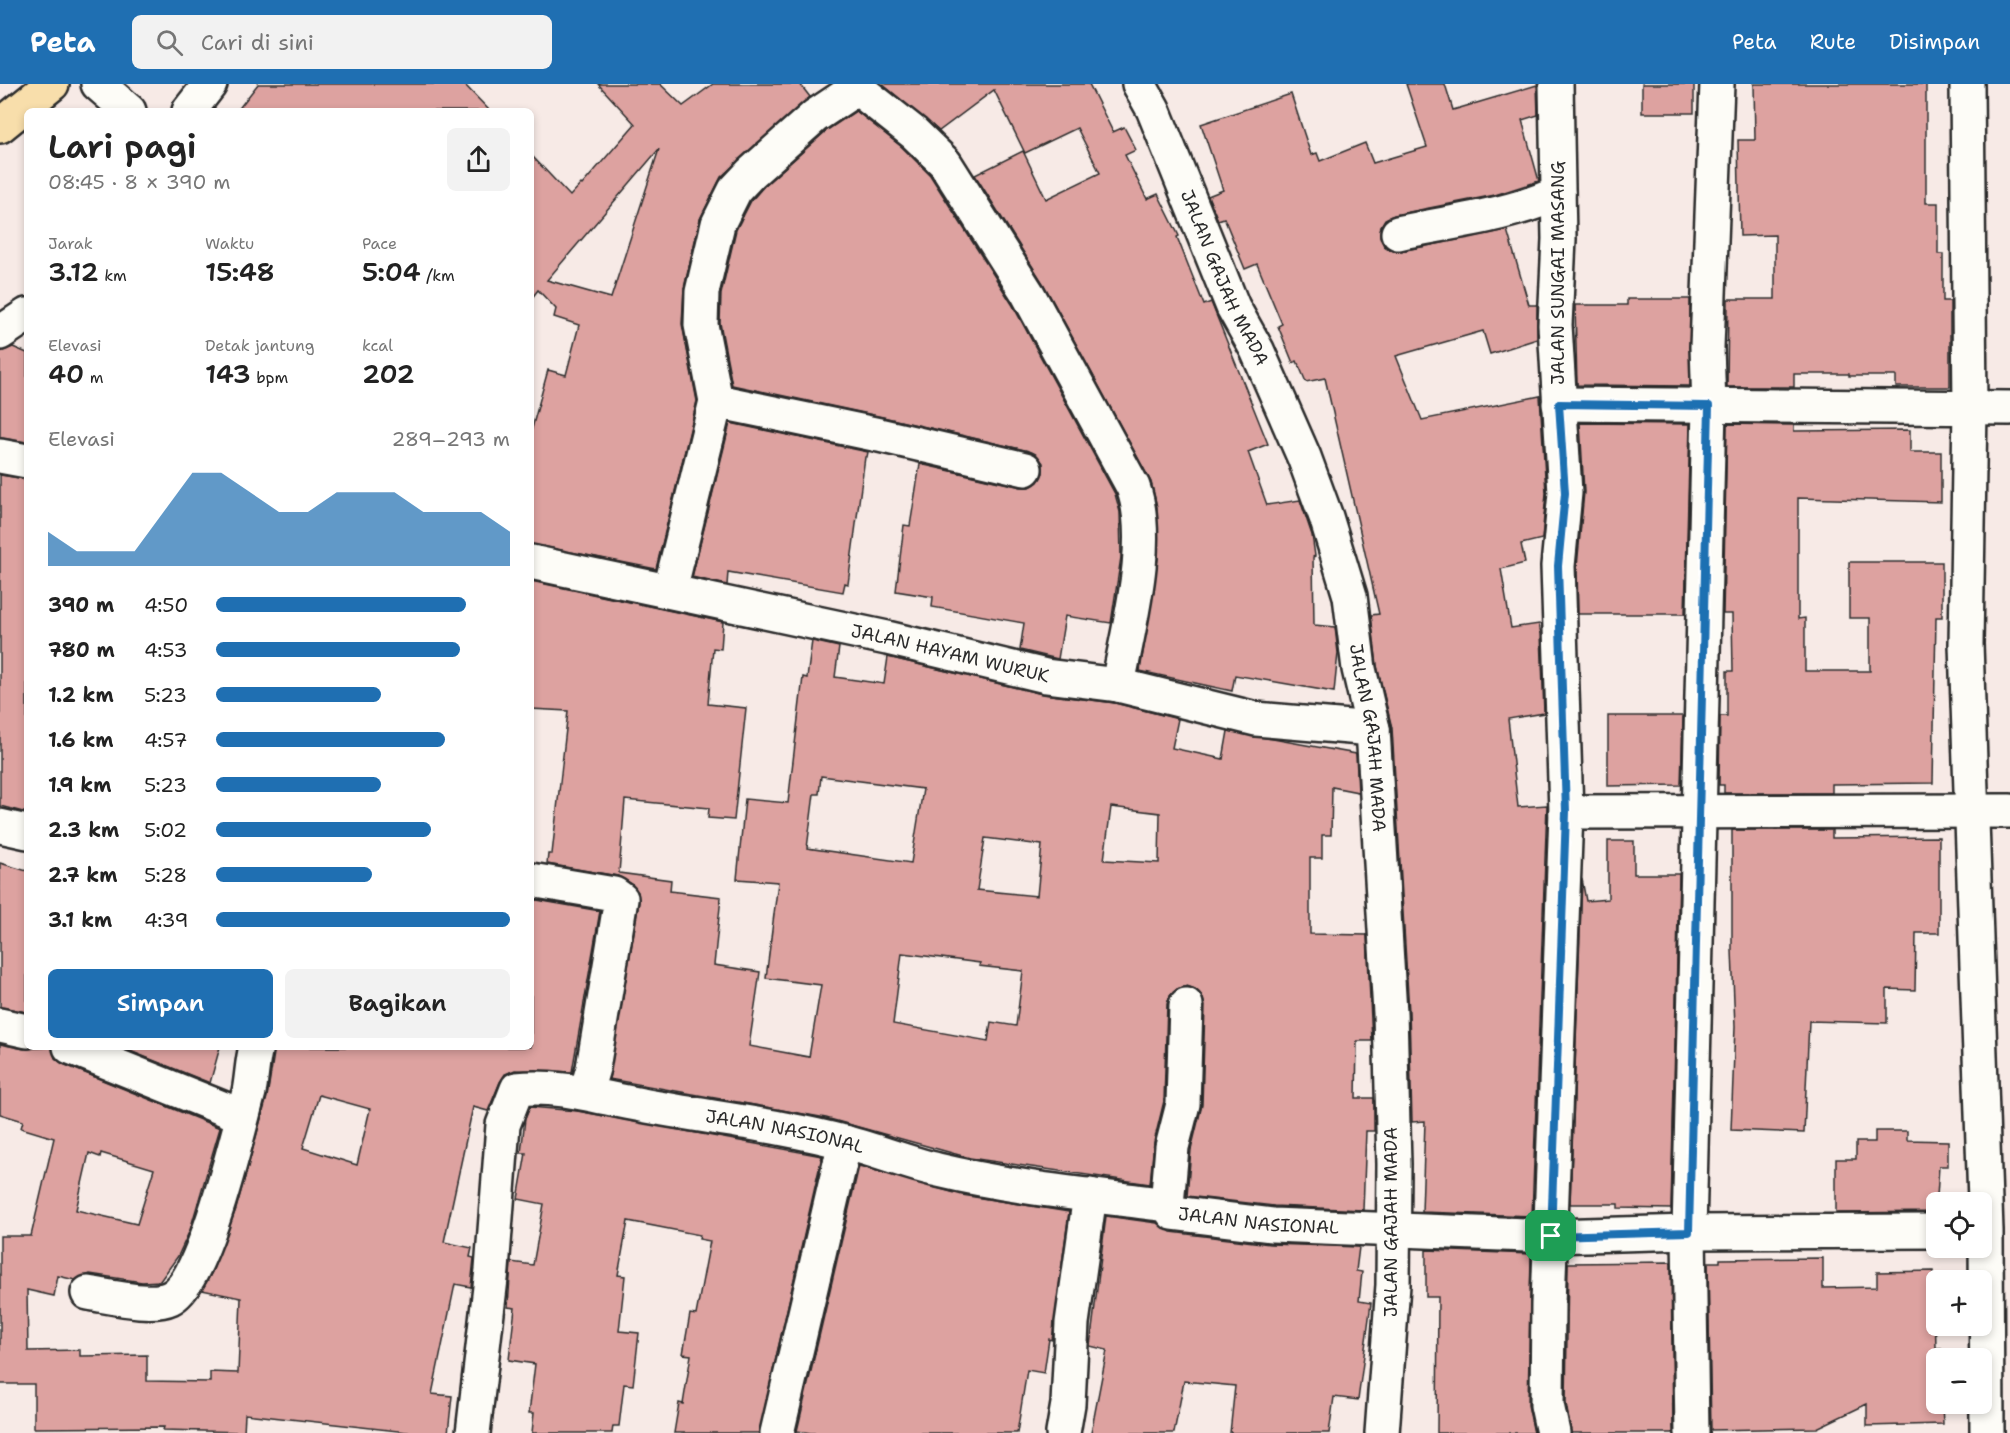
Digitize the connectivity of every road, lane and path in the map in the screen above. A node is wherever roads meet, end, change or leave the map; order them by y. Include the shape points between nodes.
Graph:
1 (52, 84) edge
2 (98, 84) edge
3 (210, 84) edge
4 (1139, 84) edge
5 (1556, 84) edge
6 (1717, 84) edge
7 (1967, 84) edge
8 (854, 86) edge
9 (126, 108) edge
10 (191, 108) edge
11 (0, 126) edge
12 (1558, 193) junction
13 (1398, 233) dead end
14 (24, 317) edge
15 (0, 333) edge
16 (717, 401) junction
17 (1559, 404) junction
18 (1709, 406) junction
19 (1970, 408) junction
20 (2010, 408) edge
21 (0, 456) edge
22 (24, 460) edge
23 (1025, 469) dead end
24 (534, 563) edge
25 (670, 590) junction
26 (1118, 685) junction
27 (1373, 729) junction
28 (1970, 811) junction
29 (2010, 811) edge
30 (1566, 812) junction
31 (1697, 813) junction
32 (0, 826) edge
33 (24, 831) edge
34 (534, 881) edge
35 (1186, 1005) dead end
36 (0, 1025) edge
37 (24, 1029) edge
38 (77, 1050) edge
39 (255, 1050) edge
40 (586, 1092) junction
41 (242, 1116) junction
42 (845, 1142) junction
43 (1090, 1195) junction
44 (1167, 1205) junction
45 (1993, 1231) edge
46 (1392, 1232) junction
47 (1689, 1232) junction
48 (1926, 1232) edge
49 (1551, 1236) junction
50 (88, 1293) dead end
51 (472, 1433) edge
52 (777, 1433) edge
53 (1062, 1433) edge
54 (1382, 1433) edge
55 (1553, 1433) edge
56 (1692, 1433) edge
57 (1987, 1433) edge

1 - 11 highway
2 - 9 street
3 - 10 street
4 - 27 street, JALAN GAJAH MADA via 1153,109 1233,307 1257,350 1304,457 1326,517 1350,596 1359,669
5 - 12 street, JALAN SUNGAI MASANG
6 - 18 street via 1707,347
7 - 19 street
8 - 16 street via 751,173 735,190 718,224 702,292 701,325
8 - 26 street via 945,163 1028,294 1133,487 1140,508 1138,578
12 - 13 street via 1514,208
12 - 17 street, JALAN SUNGAI MASANG via 1555,325
14 - 15 street
16 - 23 street
16 - 25 street
17 - 18 street
17 - 30 street, JALAN SUNGAI MASANG via 1565,493 1558,566
18 - 19 street
18 - 31 street
19 - 20 street
19 - 28 street via 1966,644
21 - 22 street
24 - 25 street, JALAN HAYAM WURUK
25 - 26 street, JALAN HAYAM WURUK via 1046,676
26 - 27 street, JALAN HAYAM WURUK via 1256,719
27 - 46 street, JALAN GAJAH MADA via 1390,1013
28 - 29 street
28 - 31 street
28 - 45 street
30 - 31 street
30 - 49 street, JALAN SUNGAI MASANG
31 - 47 street
32 - 33 street
34 - 40 street via 614,894 621,899
35 - 44 street via 1183,1104 1172,1147
36 - 37 street
38 - 41 street
39 - 41 street
40 - 42 street, JALAN NASIONAL via 616,1101
40 - 51 street, JALAN NASIONAL via 517,1089 503,1125 492,1270
41 - 50 street via 222,1193 181,1292 159,1301
42 - 43 street, JALAN NASIONAL via 936,1170
42 - 52 street
43 - 44 street, JALAN NASIONAL
43 - 53 street
44 - 46 street, JALAN NASIONAL via 1173,1213 1272,1225
45 - 57 street
46 - 49 street, JALAN NASIONAL
46 - 54 street, JALAN GAJAH MADA via 1393,1286
47 - 48 street, JALAN NASIONAL
47 - 49 street, JALAN NASIONAL
47 - 56 street
49 - 55 street, JALAN SUNGAI MASANG via 1547,1405

